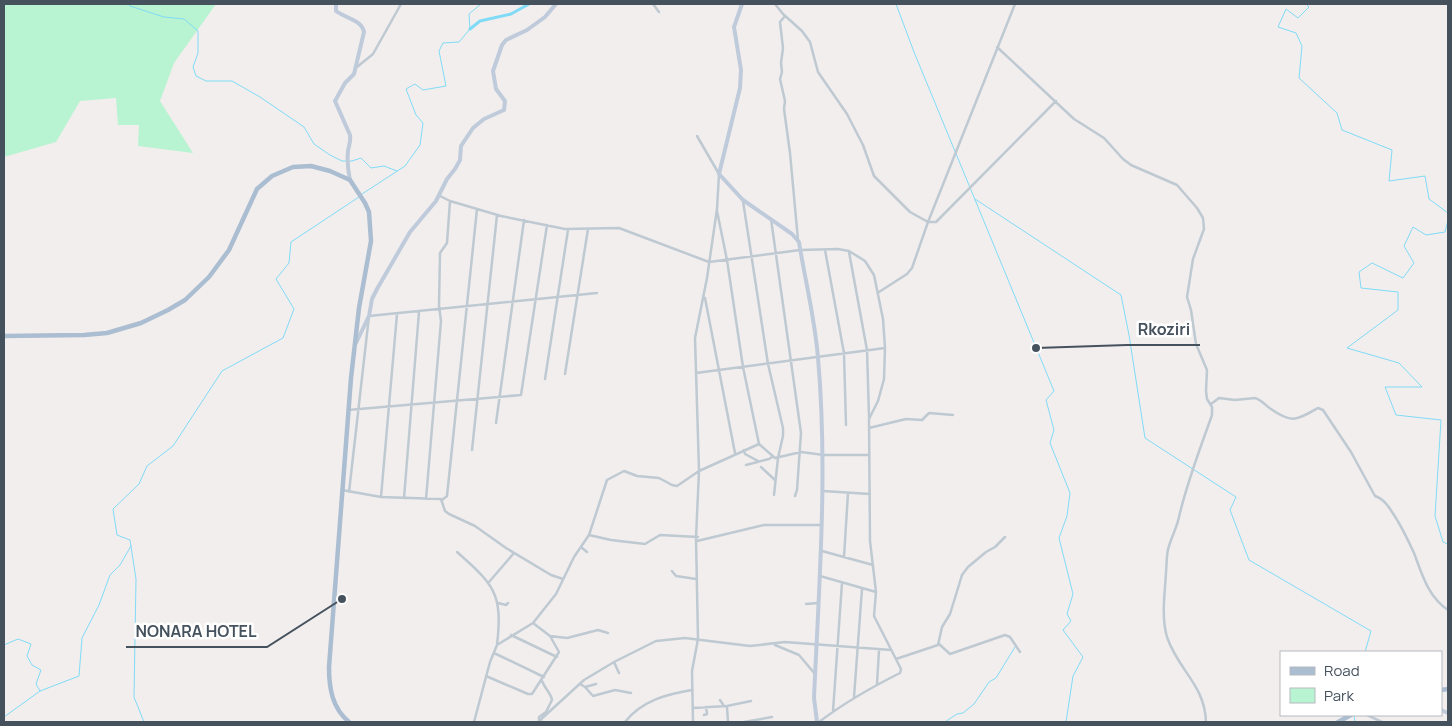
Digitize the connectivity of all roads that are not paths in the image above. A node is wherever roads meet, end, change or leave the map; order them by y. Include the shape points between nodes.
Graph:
1 (336, 4) edge
2 (401, 4) edge
3 (556, 4) edge
4 (653, 4) edge
5 (742, 4) edge
6 (775, 4) edge
7 (1015, 4) edge
8 (659, 12) dead end
9 (784, 16) junction
10 (997, 47) junction
11 (355, 68) junction
12 (1056, 101) junction
13 (698, 136) dead end
14 (719, 174) junction
15 (350, 180) junction
16 (438, 195) junction
17 (450, 200) junction
18 (742, 200) junction
19 (477, 209) junction
20 (717, 209) junction
21 (497, 215) junction
22 (771, 219) junction
23 (524, 220) junction
24 (928, 222) junction
25 (547, 224) junction
26 (568, 229) junction
27 (588, 229) junction
28 (798, 240) junction
29 (800, 250) junction
30 (825, 250) junction
31 (849, 251) junction
32 (775, 254) junction
33 (751, 257) junction
34 (727, 260) junction
35 (709, 262) junction
36 (879, 292) junction
37 (597, 293) dead end
38 (579, 295) junction
39 (704, 296) junction
40 (557, 297) junction
41 (536, 299) junction
42 (512, 302) junction
43 (488, 304) junction
44 (467, 307) junction
45 (440, 309) junction
46 (419, 312) junction
47 (397, 314) junction
48 (369, 316) junction
49 (4, 336) edge
50 (355, 344) junction
51 (885, 348) junction
52 (867, 350) junction
53 (844, 353) junction
54 (818, 356) junction
55 (792, 361) junction
56 (768, 364) junction
57 (743, 367) junction
58 (718, 370) junction
59 (696, 373) junction
60 (565, 374) dead end
61 (545, 379) dead end
62 (499, 397) junction
63 (478, 399) junction
64 (456, 401) junction
65 (434, 403) junction
66 (1211, 404) junction
67 (412, 405) junction
68 (388, 407) junction
69 (359, 409) junction
70 (348, 410) junction
71 (953, 415) dead end
72 (869, 419) junction
73 (496, 423) dead end
74 (846, 424) dead end
75 (869, 428) junction
76 (737, 440) dead end
77 (733, 441) junction
78 (759, 444) junction
79 (472, 450) dead end
80 (744, 450) junction
81 (801, 452) junction
82 (735, 454) junction
83 (869, 454) junction
84 (824, 456) junction
85 (772, 457) junction
86 (778, 458) junction
87 (759, 462) junction
88 (746, 465) dead end
89 (761, 467) dead end
90 (698, 470) junction
91 (775, 480) junction
92 (342, 490) junction
93 (823, 491) junction
94 (349, 492) junction
95 (848, 493) junction
96 (870, 494) junction
97 (774, 495) dead end
98 (795, 496) dead end
99 (381, 497) junction
100 (404, 498) junction
101 (426, 499) junction
102 (442, 500) junction
103 (822, 525) junction
104 (589, 535) junction
105 (1005, 537) dead end
106 (697, 539) junction
107 (581, 547) junction
108 (821, 551) junction
109 (457, 552) dead end
110 (586, 552) dead end
111 (514, 553) junction
112 (844, 557) junction
113 (873, 565) junction
114 (672, 571) dead end
115 (820, 576) junction
116 (696, 579) junction
117 (563, 580) junction
118 (489, 582) junction
119 (842, 583) junction
120 (862, 589) junction
121 (876, 592) junction
122 (498, 603) junction
123 (508, 603) dead end
124 (818, 603) junction
125 (806, 604) dead end
126 (1448, 610) edge
127 (533, 623) junction
128 (608, 633) dead end
129 (512, 635) junction
130 (550, 636) junction
131 (698, 639) junction
132 (774, 644) junction
133 (939, 644) junction
134 (497, 645) junction
135 (816, 645) junction
136 (837, 647) junction
137 (858, 648) junction
138 (878, 650) junction
139 (891, 650) junction
140 (1020, 652) dead end
141 (494, 654) junction
142 (557, 657) junction
143 (896, 658) junction
144 (614, 662) junction
145 (619, 674) dead end
146 (815, 674) junction
147 (486, 676) junction
148 (544, 677) junction
149 (541, 681) junction
150 (580, 684) junction
151 (596, 684) dead end
152 (877, 684) junction
153 (585, 687) junction
154 (692, 690) junction
155 (631, 693) dead end
156 (673, 693) junction
157 (854, 698) junction
158 (672, 699) dead end
159 (720, 700) dead end
160 (751, 701) dead end
161 (706, 706) junction
162 (725, 706) junction
163 (693, 708) junction
164 (833, 711) junction
165 (704, 715) dead end
166 (1349, 716) edge
167 (1369, 716) edge
168 (772, 717) dead end
169 (349, 722) edge
170 (474, 722) edge
171 (538, 722) edge
172 (543, 722) edge
173 (625, 722) edge
174 (693, 722) edge
175 (728, 722) edge
176 (744, 722) edge
177 (818, 722) edge
178 (1206, 722) edge
179 (1338, 722) edge
180 (1382, 722) edge

1 - 11 street via 336,12 360,23 363,28
2 - 11 street via 373,54
3 - 16 street via 545,17 503,44 493,71 496,89 505,101 504,110 473,128 461,146 460,160
4 - 8 street
5 - 14 street via 734,27 740,88
6 - 9 street
7 - 10 street
9 - 24 street via 810,42 818,72 847,114 874,176 910,212
9 - 28 street via 780,22 783,48 780,79 785,100
10 - 12 street
10 - 24 street
11 - 15 street via 335,100 350,134 347,165
12 - 24 street via 936,222
12 - 66 street via 1076,121 1104,138 1131,165 1177,185 1203,218 1204,229 1194,259 1188,297 1196,344 1207,370 1206,391
13 - 14 street
14 - 18 street
14 - 20 street
15 - 49 main road via 324,168 311,166 293,167 272,176 256,189 229,250 209,277 185,300 147,321 84,336
15 - 50 main road via 369,212 371,224
16 - 17 street
16 - 48 street via 410,232 377,289
17 - 19 street
17 - 45 street via 447,243 440,253
18 - 22 street
18 - 33 street
19 - 21 street
19 - 44 street
20 - 34 street
20 - 35 street
21 - 23 street
21 - 43 street
22 - 28 street
22 - 32 street
23 - 25 street
23 - 42 street
24 - 36 street via 910,271
25 - 26 street
25 - 41 street
26 - 27 street
26 - 40 street
27 - 35 street via 619,228
27 - 38 street
28 - 29 street
29 - 30 street
29 - 32 street
29 - 54 street
30 - 31 street
30 - 53 street
31 - 36 street via 868,264
31 - 52 street
32 - 33 street
32 - 55 street
33 - 34 street
33 - 56 street
34 - 35 street
34 - 57 street
35 - 39 street
36 - 51 street
37 - 38 street
38 - 40 street
38 - 60 street
39 - 58 street
39 - 59 street via 695,338
40 - 41 street
40 - 61 street
41 - 42 street
41 - 62 street via 521,395
42 - 43 street
42 - 62 street
43 - 44 street
43 - 63 street
44 - 45 street
44 - 64 street
45 - 46 street
45 - 65 street
46 - 47 street
46 - 67 street
47 - 48 street
47 - 68 street
48 - 50 street
48 - 69 street
50 - 70 main road
51 - 52 street
51 - 72 street via 884,379
52 - 53 street
52 - 72 street
53 - 54 street
53 - 74 street
54 - 55 street
54 - 84 street
55 - 56 street
55 - 81 street via 802,433
56 - 57 street
56 - 86 street via 782,428
57 - 58 street
57 - 78 street
58 - 59 street
58 - 77 street
59 - 90 street
62 - 63 street
62 - 73 street
63 - 64 street
63 - 79 street
64 - 65 street
64 - 102 street via 447,496
65 - 67 street
65 - 101 street
66 - 126 street via 1219,398 1256,398 1271,410 1294,420 1318,408 1323,410 1375,496 1382,498 1402,528 1429,589
66 - 178 street via 1212,416 1168,549 1164,604 1167,636 1202,699
67 - 68 street
67 - 100 street
68 - 69 street
68 - 99 street
69 - 70 street
69 - 94 street
70 - 92 main road
71 - 75 street via 929,412 922,420 906,419
72 - 75 street
75 - 83 street
76 - 77 street
77 - 82 street
78 - 80 street
78 - 85 street
80 - 82 street
80 - 87 street
81 - 84 street
81 - 86 street
81 - 98 street
82 - 90 street
83 - 84 street
83 - 96 street
84 - 93 street
85 - 86 street
85 - 87 street
86 - 91 street
87 - 88 street
89 - 91 street
90 - 104 street via 675,486 659,478 624,472 607,480
90 - 106 street
91 - 97 street
92 - 94 street
92 - 169 main road via 329,682 334,702
93 - 95 street
93 - 103 street
94 - 99 street
95 - 96 street
95 - 112 street
96 - 113 street
99 - 100 street
100 - 101 street
101 - 102 street
102 - 111 street via 449,514 475,526
103 - 106 street via 764,525
103 - 108 street
104 - 106 street via 645,544 660,535
104 - 107 street
105 - 133 street via 962,575 950,614 942,627
106 - 116 street
107 - 110 street
107 - 117 street
108 - 112 street
108 - 115 street
109 - 118 street
111 - 117 street
111 - 118 street
112 - 113 street
113 - 121 street
114 - 116 street via 676,576
115 - 119 street
115 - 124 street
116 - 131 street
117 - 127 street
118 - 122 street
119 - 120 street
119 - 136 street
120 - 121 street
120 - 137 street
121 - 139 street via 875,618
122 - 123 street
122 - 134 street
124 - 125 street
124 - 135 street
127 - 129 street
127 - 130 street
128 - 130 street via 598,630 567,638
129 - 134 street
129 - 142 street
130 - 142 street via 559,652
131 - 132 street via 750,646
131 - 144 street via 656,641
131 - 154 street
132 - 135 street
132 - 146 street via 799,656
133 - 140 street via 950,654 1004,636 1010,637
133 - 143 street
134 - 141 street
135 - 136 street
135 - 146 street
136 - 137 street
136 - 164 street
137 - 138 street
137 - 157 street
138 - 139 street
138 - 152 street
139 - 143 street
141 - 147 street
141 - 148 street
142 - 148 street
143 - 152 street via 900,673
144 - 145 street
144 - 150 street
146 - 177 street
147 - 149 street via 530,694
147 - 170 street
148 - 149 street
149 - 171 street via 552,700
150 - 153 street
150 - 171 street
151 - 153 street
152 - 157 street
153 - 155 street via 593,696 615,690
154 - 156 street
154 - 163 street
156 - 158 street
156 - 173 street via 654,700
157 - 164 street
159 - 162 street
160 - 162 street
161 - 162 street
161 - 163 street
161 - 165 street via 707,714
162 - 175 street
163 - 174 street
164 - 177 street
166 - 179 main road
167 - 180 street
168 - 176 street
171 - 172 street

